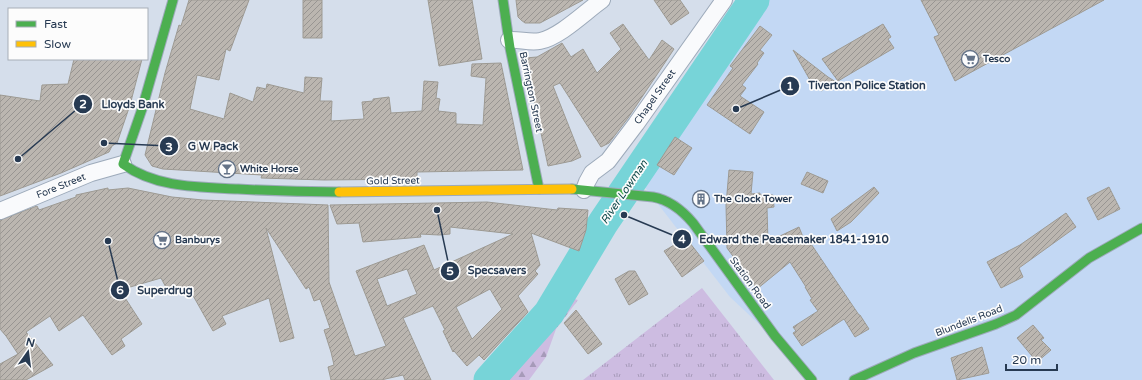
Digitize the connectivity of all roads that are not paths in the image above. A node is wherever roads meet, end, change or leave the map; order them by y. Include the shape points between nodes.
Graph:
1 (172, 0) edge
2 (503, 0) edge
3 (602, 0) edge
4 (724, 0) edge
5 (509, 40) junction
6 (123, 164) junction
7 (539, 189) junction
8 (584, 190) junction
9 (668, 202) joint
10 (0, 211) edge
11 (1142, 228) edge
12 (812, 380) edge
13 (854, 380) edge

1 - 6 street via 144,102
2 - 5 street, Barrington Street
3 - 5 street via 568,26 542,40
4 - 8 street, Chapel Street via 608,161 592,173
5 - 7 street, Barrington Street
6 - 7 street, Gold Street via 130,172 160,182 210,188 330,193
6 - 10 street, Fore Street via 91,173
7 - 8 street, Gold Street
8 - 9 street, Gold Street via 646,196
9 - 12 street, Station Road via 693,223 775,336
11 - 13 street, Blundells Road via 1089,258 1016,315 914,353

